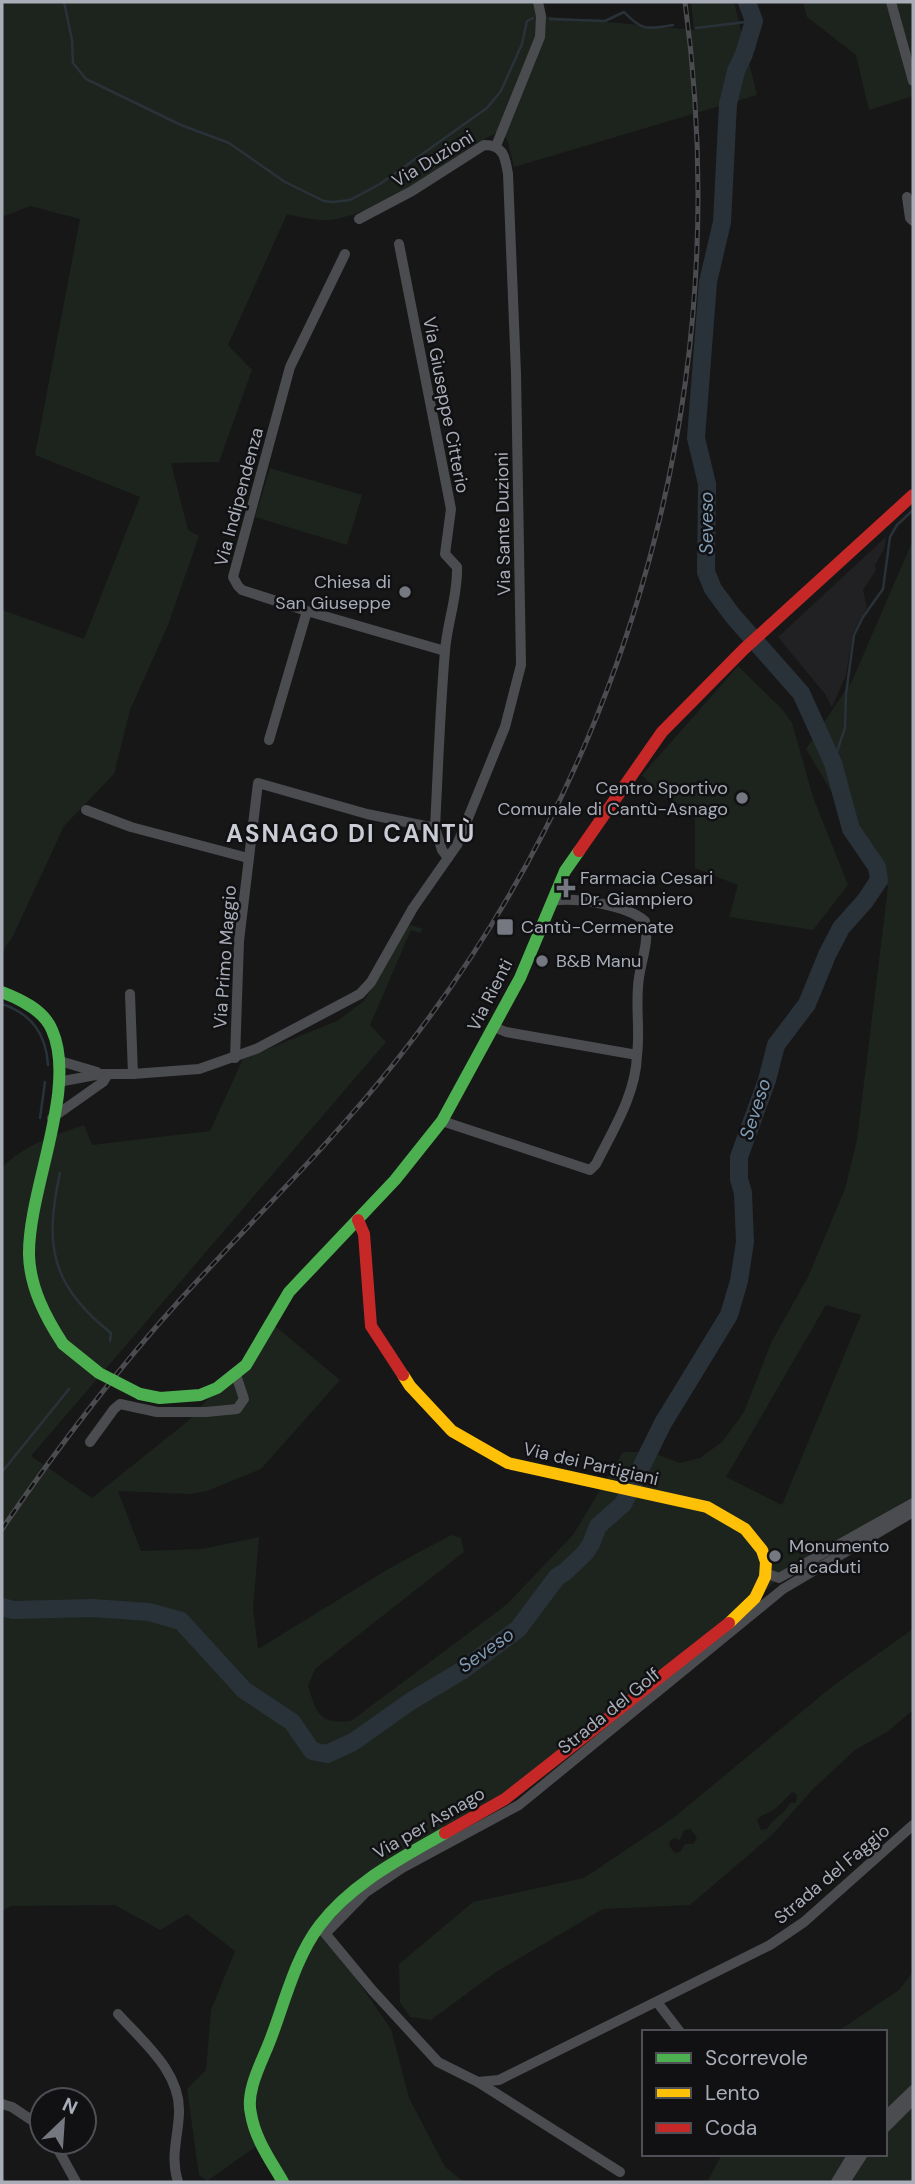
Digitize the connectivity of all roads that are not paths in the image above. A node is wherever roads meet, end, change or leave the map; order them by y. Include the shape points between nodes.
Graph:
1 (538, 2) edge
2 (891, 2) edge
3 (913, 81) edge
4 (496, 146) junction
5 (508, 174) joint
6 (906, 197) dead end
7 (359, 219) dead end
8 (913, 221) edge
9 (399, 244) dead end
10 (345, 254) dead end
11 (913, 495) edge
12 (307, 611) junction
13 (445, 651) junction
14 (269, 740) dead end
15 (86, 810) dead end
16 (435, 828) junction
17 (248, 858) junction
18 (448, 858) junction
19 (552, 901) junction
20 (2, 992) edge
21 (130, 993) dead end
22 (494, 1027) junction
23 (637, 1055) junction
24 (235, 1058) junction
25 (60, 1061) junction
26 (104, 1074) junction
27 (132, 1074) junction
28 (58, 1082) junction
29 (52, 1118) junction
30 (442, 1121) junction
31 (358, 1220) junction
32 (236, 1376) junction
33 (90, 1442) dead end
34 (913, 1503) edge
35 (913, 1513) edge
36 (765, 1573) junction
37 (913, 1825) edge
38 (322, 1929) junction
39 (657, 2002) junction
40 (118, 2014) dead end
41 (678, 2030) edge
42 (478, 2082) junction
43 (913, 2090) edge
44 (913, 2100) edge
45 (2, 2104) edge
46 (887, 2115) edge
47 (28, 2118) edge
48 (887, 2126) edge
49 (62, 2156) edge
50 (852, 2156) edge
51 (862, 2156) edge
52 (620, 2172) dead end
53 (76, 2182) edge
54 (178, 2182) edge
55 (283, 2182) edge
56 (836, 2182) edge
57 (845, 2182) edge

1 - 4 street via 540,37
2 - 3 street
4 - 5 street, Via Duzioni via 503,153
4 - 7 street, Via Duzioni via 477,148
5 - 18 street, Via Sante Duzioni via 522,665 505,727
6 - 8 street
9 - 13 street, Via Giuseppe Citterio via 451,509 445,554 457,567 458,587
10 - 12 street, Via Indipendenza via 290,367 233,577 242,590
11 - 19 main road, Via Rienti via 744,649 662,732 565,871
12 - 13 street, Via Indipendenza
12 - 14 street
13 - 16 street
15 - 17 street via 131,827
16 - 17 street, Via Primo Maggio via 258,783
16 - 18 street
17 - 24 street, Via Primo Maggio via 239,941
18 - 24 street, Via Sante Duzioni via 413,908 372,982 360,994
19 - 22 main road, Via Rienti
19 - 23 street via 580,901 631,911 645,921 648,936 638,987
20 - 25 main road via 38,1012 52,1029
21 - 27 street
22 - 23 street
22 - 30 main road, Via Rienti
23 - 30 street via 625,1106 590,1170
24 - 27 street, Via Sante Duzioni via 199,1069
25 - 26 street
25 - 28 main road
26 - 27 street, Via Sante Duzioni
26 - 28 street
26 - 29 street via 103,1082
28 - 29 main road
29 - 32 main road, bridge via 29,1256 35,1289 63,1343 103,1377 160,1398 200,1395
30 - 31 main road, Via Rienti
31 - 32 main road, Via Rienti via 289,1292 256,1353
31 - 36 main road, Via dei Partigiani via 364,1234 371,1326 410,1386 452,1431 508,1463 707,1507 736,1519 754,1535 765,1555
32 - 33 street via 244,1399 237,1409 157,1412 120,1404
34 - 36 street via 779,1578
35 - 38 street, Strada del Golf via 783,1589 519,1805 402,1868
36 - 38 main road, Via per Asnago via 759,1593 730,1622 505,1799 380,1870 344,1898
37 - 39 street, Strada del Faggio via 796,1928
38 - 42 street via 438,2062
38 - 55 main road, Via per Asnago via 303,1955 252,2088 250,2113
39 - 41 street
39 - 42 street, Strada del Faggio via 499,2080
40 - 54 street via 163,2063 175,2086 179,2111 173,2165
42 - 52 street
43 - 46 street
44 - 48 street
45 - 47 street
49 - 53 street
50 - 56 street
51 - 57 street

